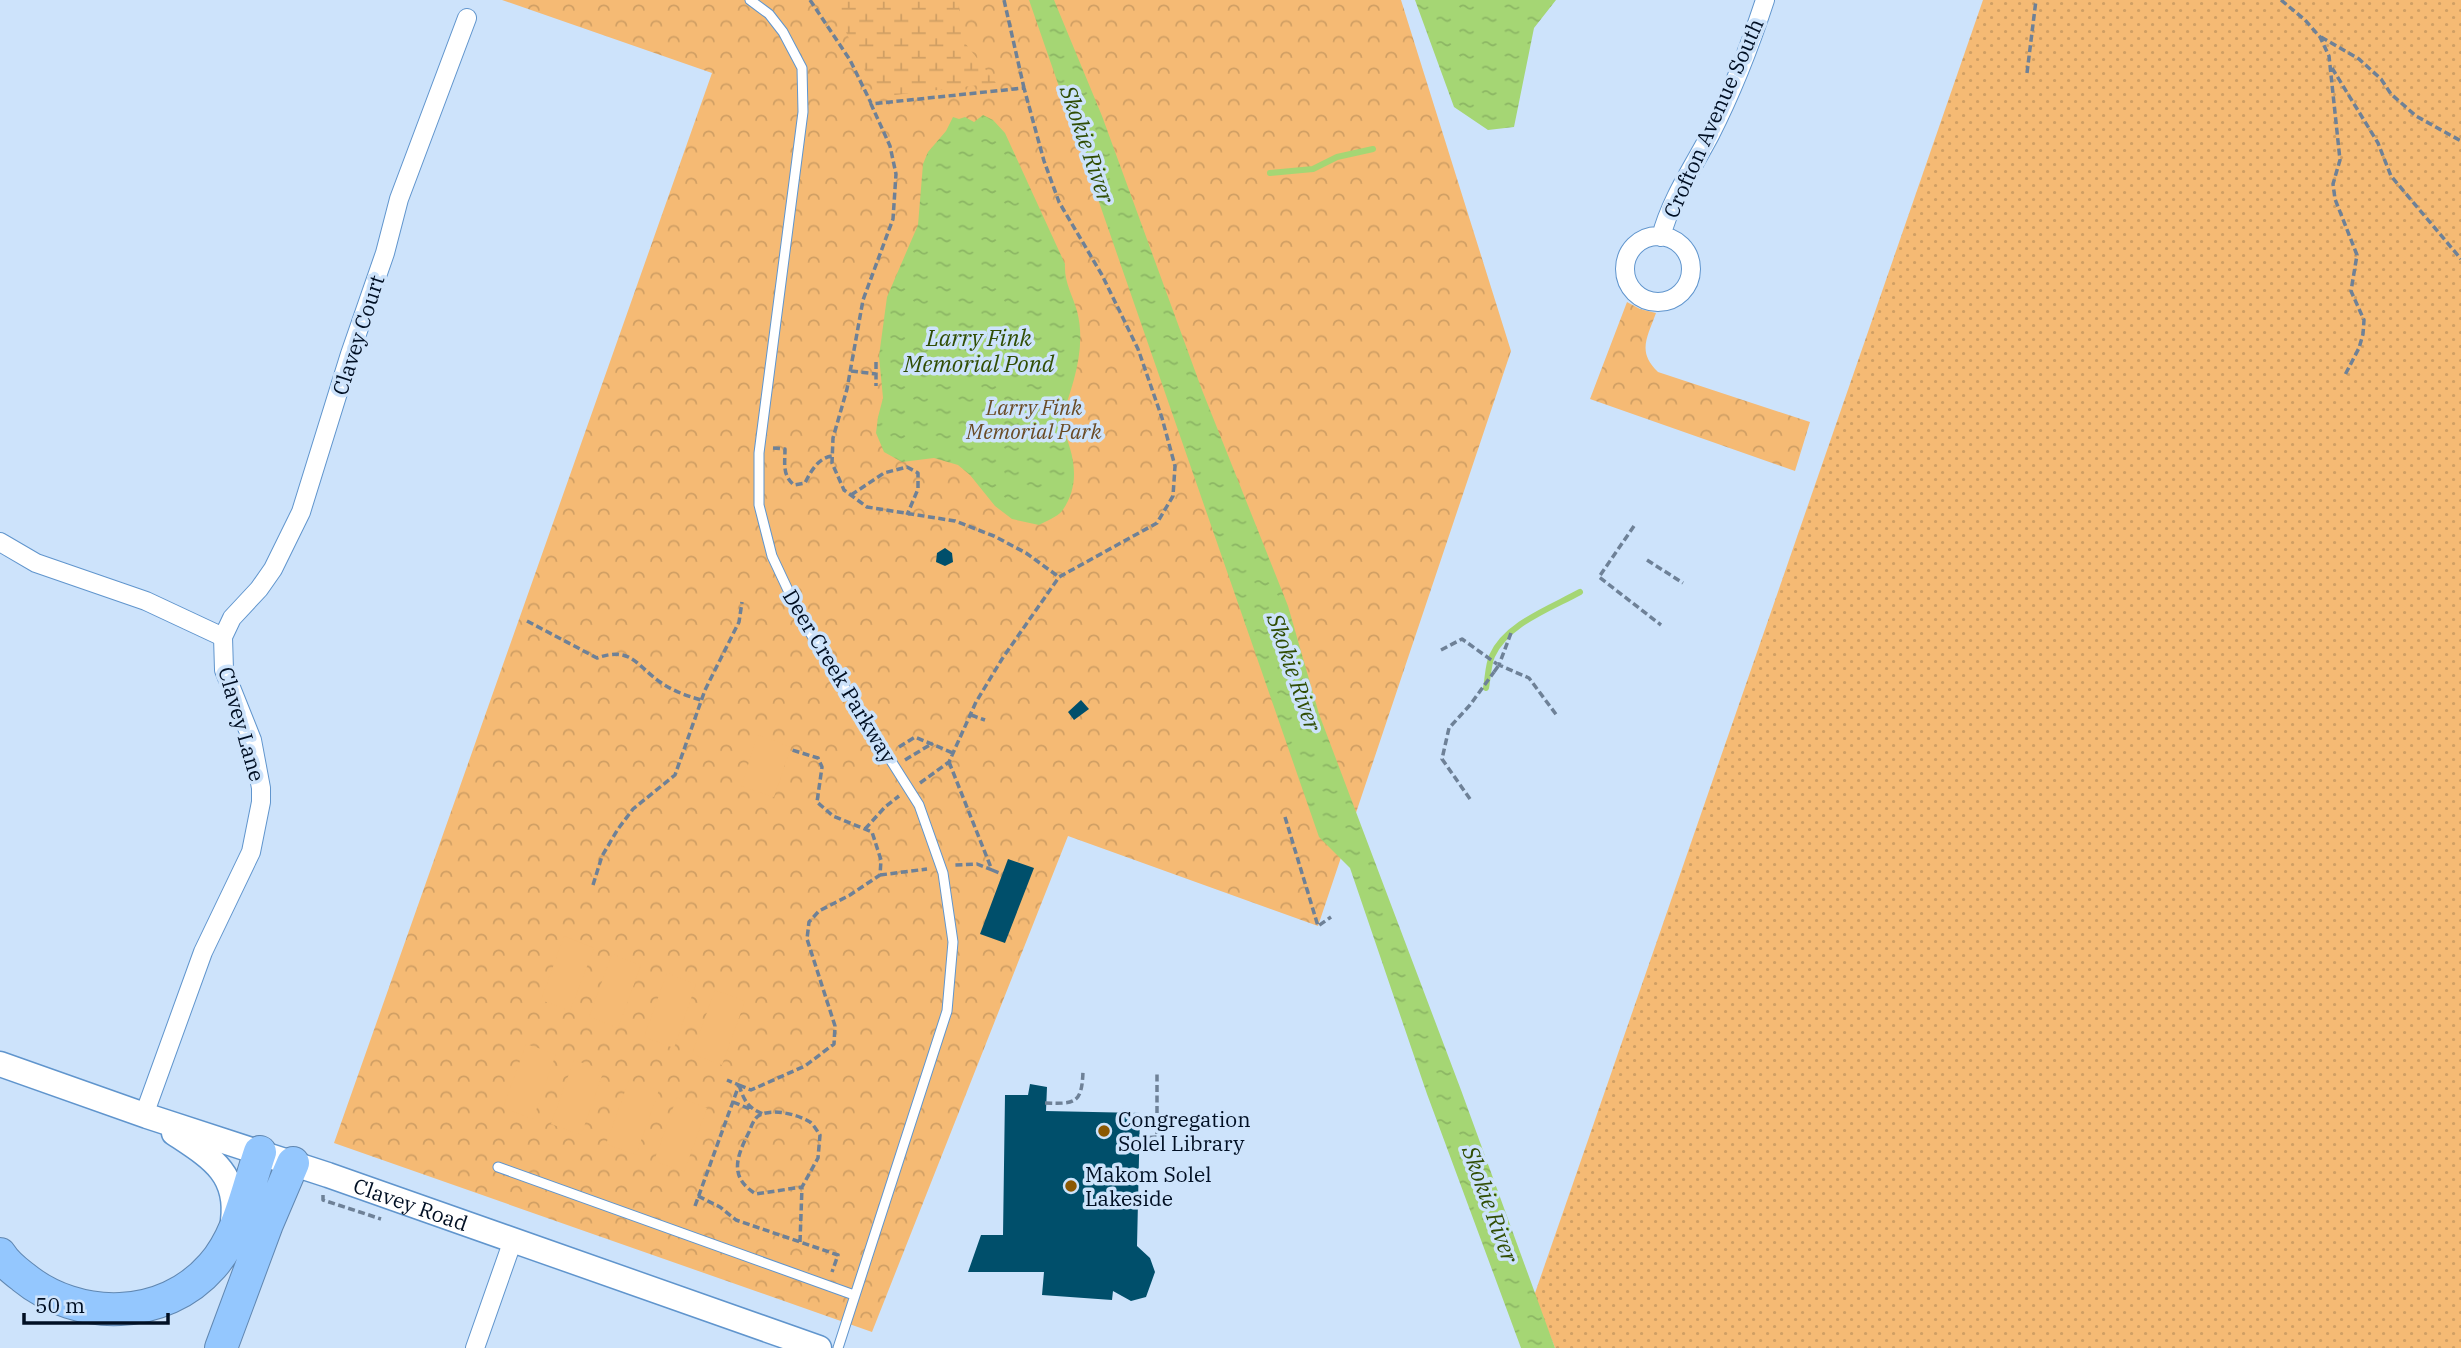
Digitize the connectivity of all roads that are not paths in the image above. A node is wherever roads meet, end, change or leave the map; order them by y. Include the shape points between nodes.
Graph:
1 (750, 0) edge
2 (1765, 0) edge
3 (467, 18) dead end
4 (1661, 237) dead end
5 (0, 542) edge
6 (223, 637) junction
7 (0, 1064) edge
8 (146, 1115) junction
9 (260, 1152) junction
10 (293, 1163) junction
11 (498, 1167) dead end
12 (230, 1240) junction
13 (513, 1240) junction
14 (0, 1254) edge
15 (854, 1295) junction
16 (221, 1348) edge
17 (475, 1348) edge
18 (819, 1348) edge
19 (838, 1348) edge

1 - 15 lane, Deer Creek Parkway via 783,32 802,68 803,112 760,447 759,505 772,556 802,620 919,805 941,867 953,942 947,1011
2 - 4 street, Crofton Avenue South via 1732,86
3 - 6 street, Clavey Court via 399,199 301,512 273,569 232,618
5 - 6 street, Clavey Lane via 36,563 146,601
6 - 8 street, Clavey Lane via 224,670 252,740 261,802 251,852 203,952
7 - 8 main road, Clavey Road
8 - 9 main road, Clavey Road
8 - 12 main road via 219,1166 234,1195
9 - 10 main road, Clavey Road
9 - 12 highway
10 - 13 main road, Clavey Road
10 - 16 highway
11 - 15 lane
12 - 14 highway via 195,1282 153,1304 122,1309 90,1309 47,1294
13 - 17 street
13 - 18 main road, Clavey Road
15 - 19 lane, Deer Creek Parkway

